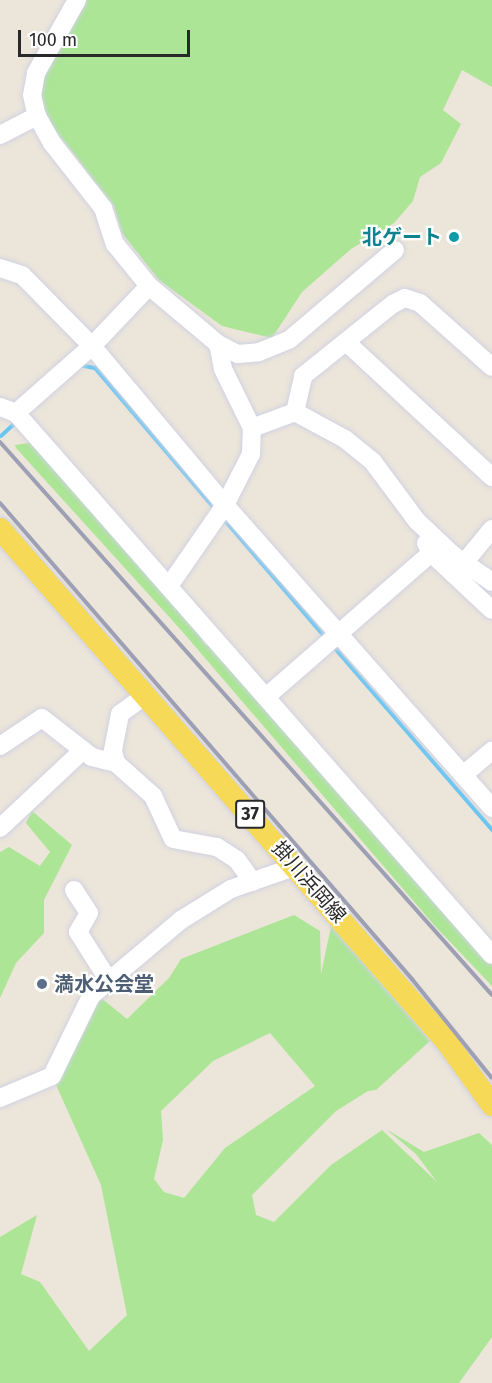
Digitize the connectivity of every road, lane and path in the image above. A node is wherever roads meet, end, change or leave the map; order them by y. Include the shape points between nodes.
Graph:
1 (77, 0) edge
2 (37, 116) junction
3 (0, 135) edge
4 (395, 250) dead end
5 (0, 268) edge
6 (149, 286) junction
7 (346, 342) junction
8 (218, 344) junction
9 (92, 346) junction
10 (492, 367) edge
11 (295, 412) junction
12 (15, 415) edge
13 (252, 428) junction
14 (492, 477) edge
15 (225, 505) junction
16 (417, 521) junction
17 (0, 529) edge
18 (492, 529) edge
19 (430, 553) junction
20 (464, 563) junction
21 (492, 582) edge
22 (169, 586) junction
23 (492, 610) edge
24 (338, 633) junction
25 (146, 695) junction
26 (266, 697) junction
27 (0, 746) edge
28 (83, 750) junction
29 (492, 750) edge
30 (116, 763) junction
31 (463, 776) junction
32 (492, 808) edge
33 (0, 828) edge
34 (297, 866) junction
35 (253, 882) junction
36 (74, 890) dead end
37 (492, 955) edge
38 (109, 981) junction
39 (0, 1098) edge
40 (492, 1105) edge

1 - 2 street via 36,73 32,95
2 - 3 street
2 - 6 street via 52,143 103,208 115,244
4 - 8 street via 289,340 259,352 238,354
5 - 9 street via 22,275
6 - 8 street
6 - 9 street
7 - 10 street via 405,298 420,303
7 - 11 street via 303,376
7 - 14 street
8 - 13 street via 223,369
9 - 12 street
9 - 15 street
11 - 13 street
11 - 16 street via 345,439 373,462
12 - 22 street
13 - 15 street via 251,454
15 - 22 street
15 - 24 street
16 - 19 street
16 - 20 street
17 - 25 main road, 掛川浜岡線 / 37
18 - 20 street
19 - 23 street
19 - 24 street
20 - 21 street
22 - 26 street
24 - 26 street
24 - 31 street
25 - 30 street via 120,714 113,752
25 - 34 main road, 掛川浜岡線 / 37
26 - 37 street
27 - 28 street via 42,718
28 - 30 street via 92,757
28 - 33 street
29 - 31 street
30 - 35 street via 153,796 173,839 217,847 237,860
31 - 32 street
34 - 35 street
34 - 40 main road, 掛川浜岡線 / 37 via 446,1041
35 - 38 street via 231,889 181,920
36 - 38 street via 89,913 78,932
38 - 39 street via 91,996 78,1016 52,1077

